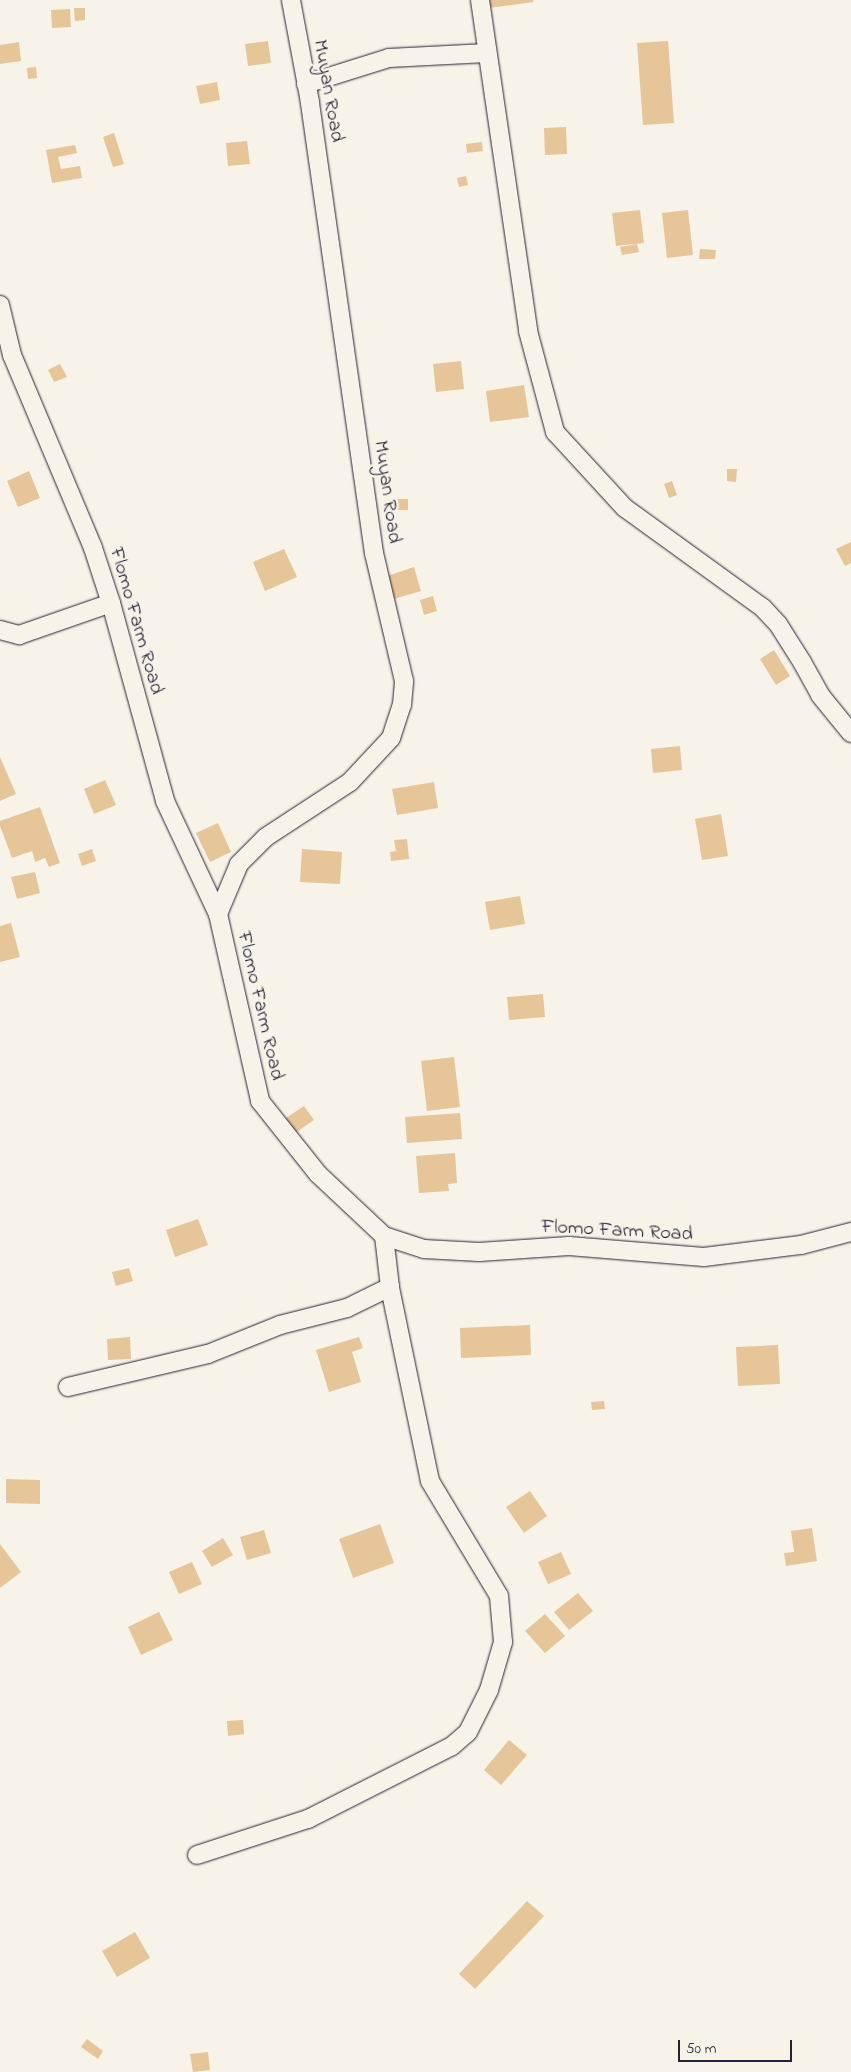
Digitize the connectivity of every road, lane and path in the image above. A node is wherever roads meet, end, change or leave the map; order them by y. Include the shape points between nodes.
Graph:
1 (290, 0) edge
2 (480, 0) edge
3 (487, 53) junction
4 (306, 84) junction
5 (0, 305) edge
6 (111, 603) junction
7 (0, 630) edge
8 (851, 732) edge
9 (218, 914) junction
10 (851, 1232) edge
11 (384, 1236) junction
12 (390, 1286) junction
13 (68, 1386) dead end
14 (197, 1855) dead end

1 - 4 street, Muyan Road
2 - 3 street
3 - 4 street via 389,58
3 - 8 street via 528,331 555,432 625,508 763,608 778,624 820,695
4 - 9 street, Muyan Road via 374,553 404,681 402,705 390,738 350,782 266,837 239,864
5 - 6 street, Flomo Farm Road via 12,355 93,548
6 - 7 street via 19,635
6 - 9 street, Flomo Farm Road via 165,801
9 - 11 street, Flomo Farm Road via 260,1102 318,1174
10 - 11 street, Flomo Farm Road via 801,1245 704,1257 569,1246 479,1252 424,1249
11 - 12 street
12 - 13 street via 347,1308 280,1325 208,1354
12 - 14 street via 430,1481 499,1596 503,1642 489,1690 468,1732 452,1746 308,1819

